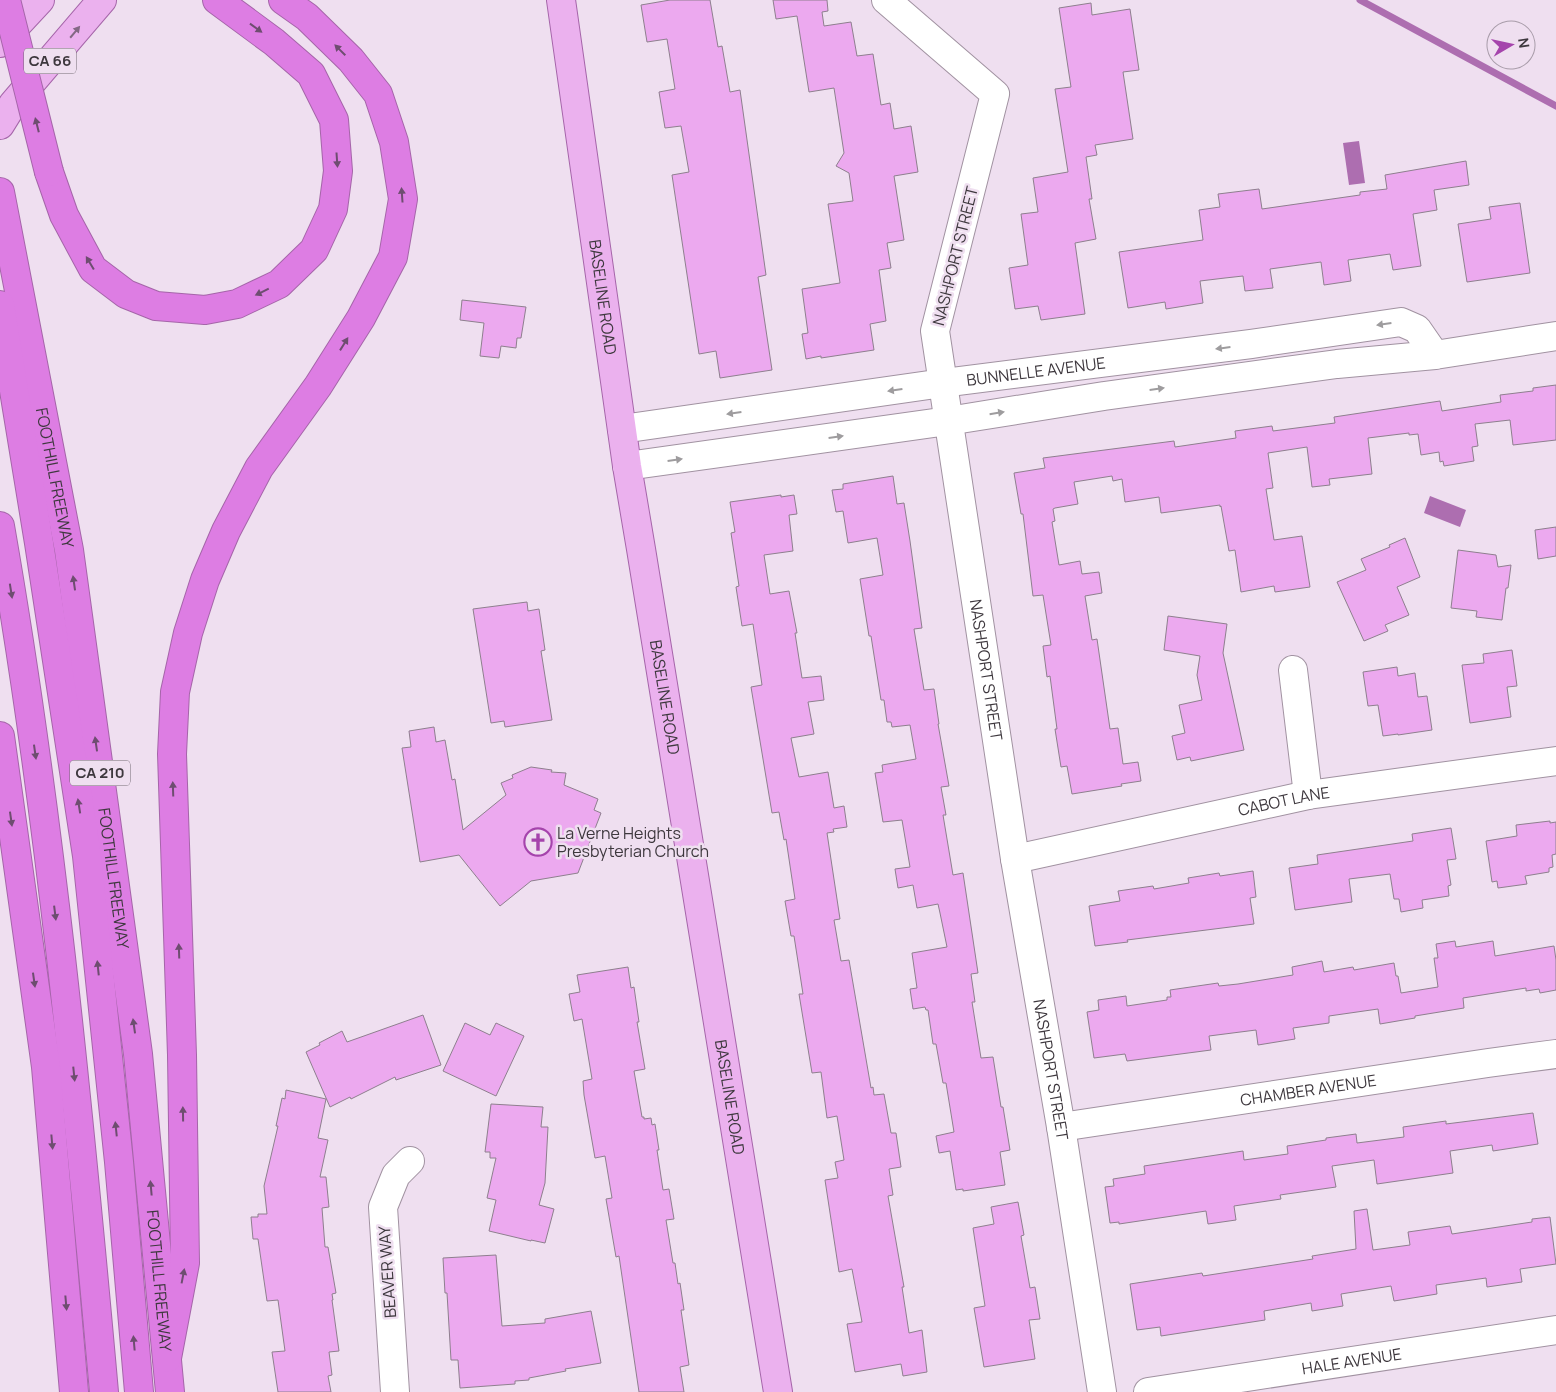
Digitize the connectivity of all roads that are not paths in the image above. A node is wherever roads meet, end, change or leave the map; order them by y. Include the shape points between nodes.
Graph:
1 (6, 0) edge
2 (40, 0) edge
3 (102, 0) edge
4 (217, 0) edge
5 (283, 0) edge
6 (561, 0) edge
7 (886, 0) edge
8 (0, 43) edge
9 (0, 125) edge
10 (0, 192) edge
11 (0, 304) edge
12 (1556, 336) edge
13 (1435, 355) junction
14 (943, 383) junction
15 (948, 421) junction
16 (622, 429) junction
17 (627, 466) junction
18 (0, 526) edge
19 (1293, 670) dead end
20 (0, 736) edge
21 (1556, 761) edge
22 (1308, 795) junction
23 (1015, 858) junction
24 (1556, 1054) edge
25 (1062, 1127) junction
26 (410, 1161) dead end
27 (1556, 1330) edge
28 (167, 1358) junction
29 (74, 1392) edge
30 (104, 1392) edge
31 (138, 1392) edge
32 (170, 1392) edge
33 (395, 1392) edge
34 (778, 1392) edge
35 (1102, 1392) edge
36 (1148, 1392) edge

4 -> 1 highway, bridge via 311,74 334,120 338,171 333,209 314,250 278,284 237,304 205,310 156,306 126,294 92,269 64,215 49,172
2 - 8 main road, CA 66
9 -> 3 main road, CA 66 via 13,104
28 -> 5 highway via 185,1263 182,1045 172,754 175,692 188,633 205,580 226,531 260,468 318,386 393,257 403,199 394,142 378,94 351,60 307,16
6 - 16 main road, BASELINE ROAD
7 - 14 street, NASHPORT STREET via 995,94 936,331
28 -> 10 highway, FOOTHILL FREEWAY / CA 210 via 138,1054 70,550
31 -> 11 highway via 119,1162 86,856
12 - 13 street, BUNNELLE AVENUE
13 -> 14 street, BUNNELLE AVENUE via 1417,329 1401,322
15 -> 13 street, BUNNELLE AVENUE via 1337,364
14 - 15 street, NASHPORT STREET
14 -> 16 street, BUNNELLE AVENUE
17 -> 15 street, BUNNELLE AVENUE
15 - 23 street, NASHPORT STREET
16 - 17 main road, BASELINE ROAD
17 - 34 main road, BASELINE ROAD
18 -> 30 highway via 26,687 69,1028
19 - 22 street
20 -> 29 highway via 46,1067
21 - 22 street, CABOT LANE
22 - 23 street, CABOT LANE
23 - 25 street, NASHPORT STREET
24 - 25 street, CHAMBER AVENUE
25 - 35 street, NASHPORT STREET
26 - 33 street, BEAVER WAY via 396,1175 383,1207
27 - 36 street, HALE AVENUE
28 - 32 highway, FOOTHILL FREEWAY / CA 210

